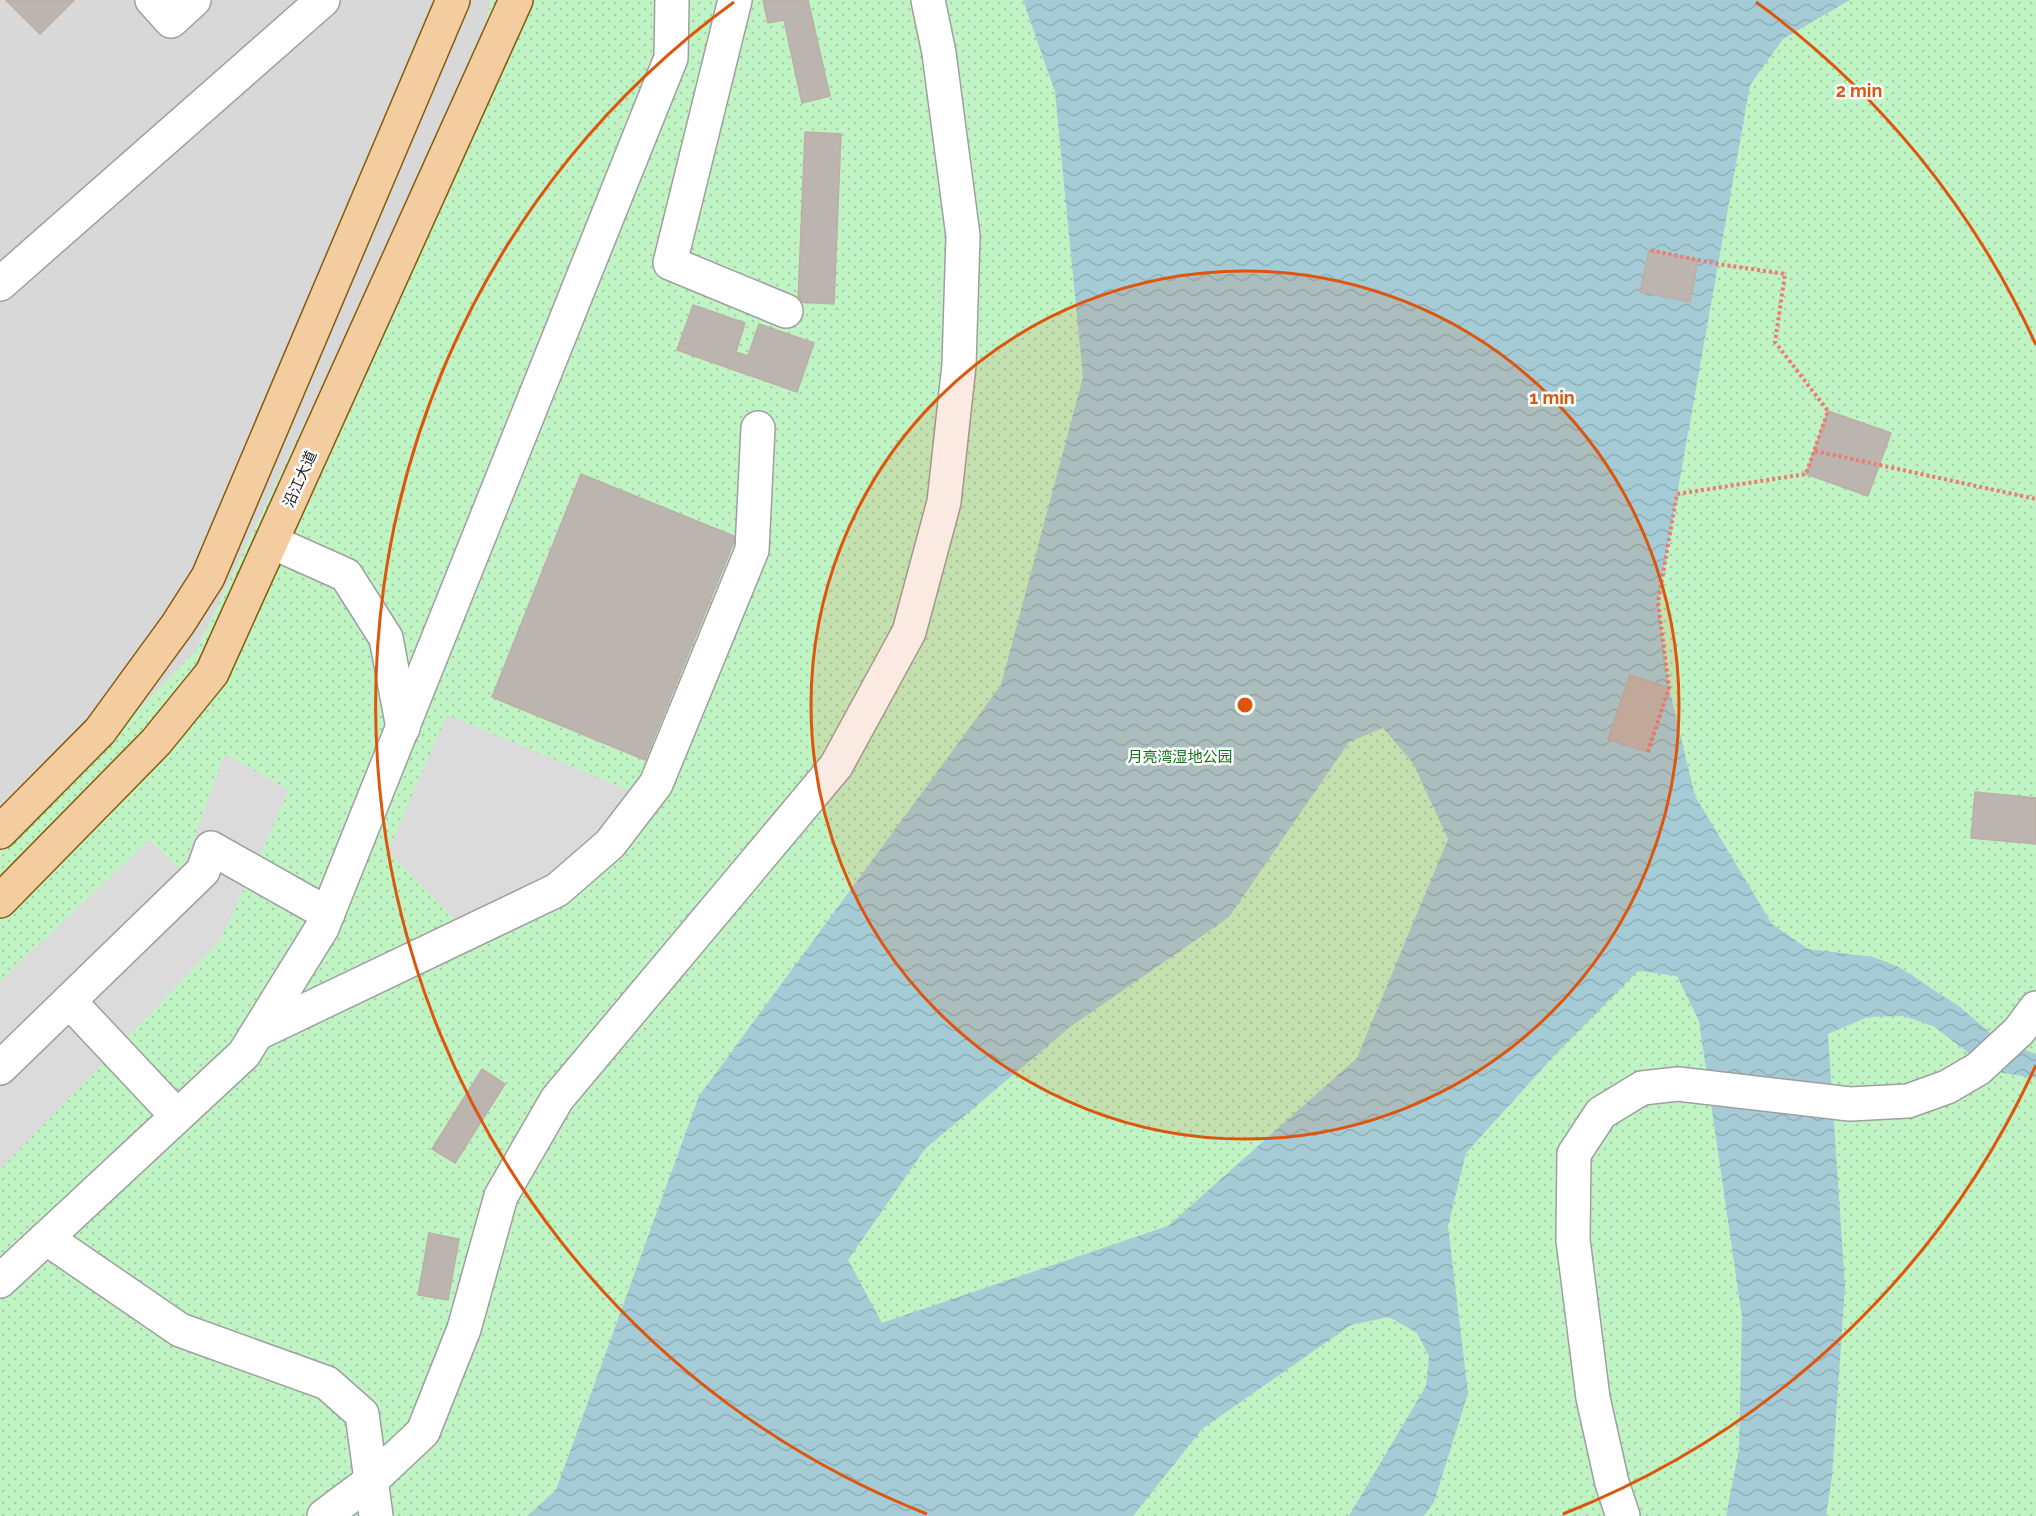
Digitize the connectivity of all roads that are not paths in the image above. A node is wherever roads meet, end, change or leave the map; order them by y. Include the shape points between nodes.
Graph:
1 (152, 0) edge
2 (194, 0) edge
3 (323, 0) edge
4 (453, 0) edge
5 (516, 0) edge
6 (672, 0) edge
7 (735, 0) edge
8 (928, 0) edge
9 (0, 284) edge
10 (786, 311) dead end
11 (758, 428) dead end
12 (272, 542) junction
13 (403, 728) junction
14 (0, 832) edge
15 (0, 901) edge
16 (328, 914) junction
17 (69, 1001) junction
18 (2028, 1019) edge
19 (258, 1033) junction
20 (0, 1068) edge
21 (177, 1116) junction
22 (46, 1238) junction
23 (0, 1281) edge
24 (372, 1480) junction
25 (324, 1516) edge
26 (376, 1516) edge
27 (1623, 1516) edge

1 - 2 street via 171,21
3 - 9 street
4 - 14 main road via 208,577 100,731
5 - 12 main road, 沿江大道
6 - 13 street via 671,58
7 - 10 street via 670,263
8 - 24 street via 939,53 963,236 960,353 944,502 909,632 836,765 557,1099 501,1196 464,1329 423,1432
11 - 19 street via 752,550 656,784 610,844 557,890
12 - 13 street via 346,575 386,638
12 - 15 main road, 沿江大道 via 213,673 156,742
13 - 16 street
16 - 17 street via 211,848 203,871
16 - 19 street
17 - 20 street
17 - 21 street
18 - 27 street via 1977,1069 1947,1087 1908,1101 1850,1104 1678,1084 1642,1088 1601,1113 1574,1154 1573,1240 1593,1398
19 - 21 street via 244,1054
21 - 22 street
22 - 23 street
22 - 24 street via 180,1330 327,1383 362,1414
24 - 25 street
24 - 26 street

